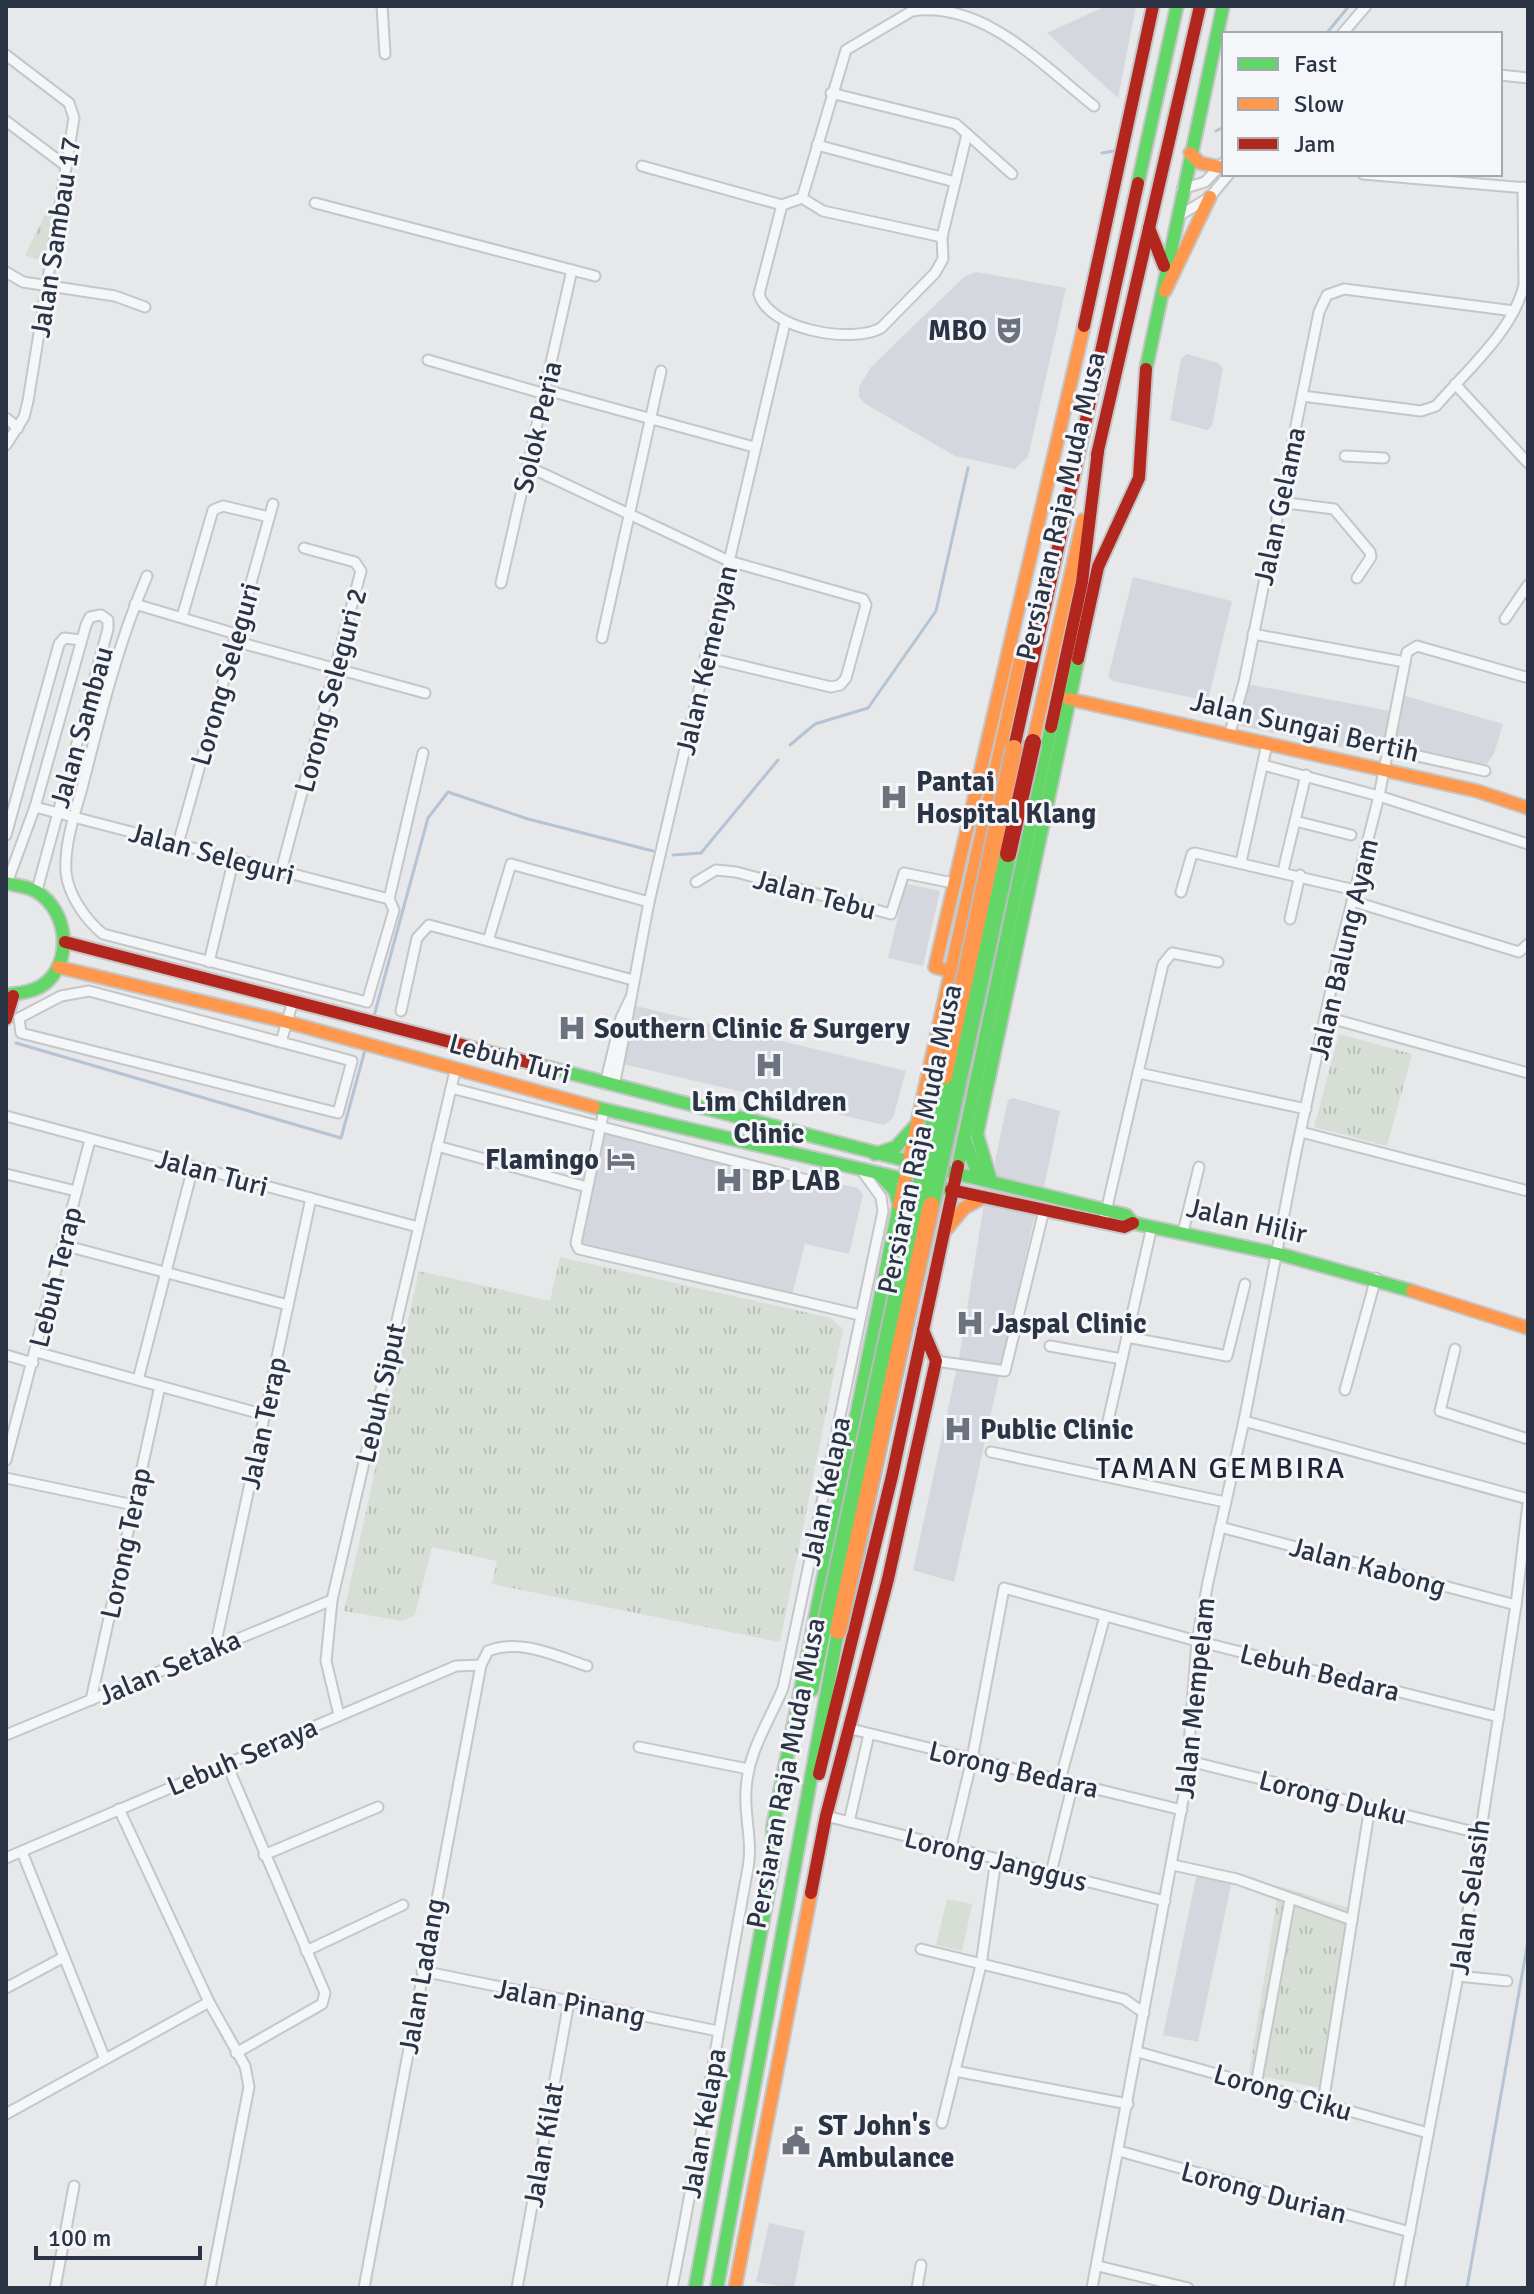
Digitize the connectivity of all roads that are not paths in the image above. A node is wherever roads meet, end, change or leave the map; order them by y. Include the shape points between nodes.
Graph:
1 (382, 6) edge
2 (1153, 6) edge
3 (1177, 6) edge
4 (1200, 6) edge
5 (1223, 6) edge
6 (1366, 6) edge
7 (1344, 32) edge
8 (385, 54) dead end
9 (6, 55) edge
10 (1502, 75) edge
11 (1528, 78) edge
12 (831, 93) junction
13 (1094, 106) dead end
14 (6, 121) edge
15 (967, 134) junction
16 (817, 145) junction
17 (1190, 153) junction
18 (66, 166) junction
19 (642, 166) dead end
20 (1222, 168) edge
21 (1222, 169) edge
22 (1222, 172) edge
23 (1012, 174) dead end
24 (1119, 176) junction
25 (1386, 176) edge
26 (1137, 180) junction
27 (955, 182) junction
28 (1525, 188) edge
29 (1182, 189) junction
30 (1210, 197) junction
31 (802, 198) junction
32 (315, 203) dead end
33 (782, 205) junction
34 (1176, 218) junction
35 (1149, 228) junction
36 (942, 237) junction
37 (1165, 268) junction
38 (572, 270) junction
39 (6, 272) edge
40 (595, 276) dead end
41 (47, 285) junction
42 (145, 307) dead end
43 (1514, 311) junction
44 (1156, 312) junction
45 (785, 323) junction
46 (428, 360) dead end
47 (661, 371) dead end
48 (1455, 384) junction
49 (545, 392) junction
50 (1302, 396) junction
51 (6, 418) edge
52 (651, 418) junction
53 (18, 428) junction
54 (6, 445) edge
55 (754, 447) junction
56 (1098, 451) junction
57 (1345, 456) dead end
58 (1384, 458) dead end
59 (1528, 463) edge
60 (529, 467) junction
61 (1279, 502) junction
62 (273, 504) dead end
63 (629, 516) junction
64 (269, 517) junction
65 (304, 548) dead end
66 (729, 561) junction
67 (147, 576) dead end
68 (1357, 578) dead end
69 (501, 583) dead end
70 (1528, 585) edge
71 (135, 604) junction
72 (182, 617) junction
73 (1505, 619) dead end
74 (1041, 621) junction
75 (1253, 634) junction
76 (235, 637) junction
77 (602, 638) dead end
78 (81, 640) junction
79 (705, 657) junction
80 (1405, 662) junction
81 (337, 669) junction
82 (1525, 677) dead end
83 (425, 693) dead end
84 (1069, 699) junction
85 (1229, 736) junction
86 (1267, 744) junction
87 (1387, 749) junction
88 (423, 753) dead end
89 (1263, 765) junction
90 (1384, 771) junction
91 (1485, 771) dead end
92 (1306, 775) junction
93 (975, 793) junction
94 (1379, 796) junction
95 (989, 804) junction
96 (35, 807) junction
97 (1528, 808) edge
98 (56, 813) junction
99 (74, 817) junction
100 (1295, 821) junction
101 (6, 835) edge
102 (1351, 835) dead end
103 (178, 844) junction
104 (1528, 844) edge
105 (234, 858) junction
106 (1241, 862) junction
107 (281, 871) junction
108 (1283, 871) junction
109 (1300, 875) junction
110 (696, 882) dead end
111 (6, 883) edge
112 (953, 883) junction
113 (1029, 888) junction
114 (37, 890) junction
115 (1355, 890) junction
116 (1181, 892) dead end
117 (389, 899) junction
118 (1352, 901) junction
119 (649, 902) junction
120 (1290, 919) dead end
121 (488, 941) junction
122 (65, 942) junction
123 (1526, 947) edge
124 (1003, 951) junction
125 (209, 962) junction
126 (1218, 962) dead end
127 (58, 967) junction
128 (953, 972) junction
129 (633, 980) junction
130 (9, 996) edge
131 (293, 1001) junction
132 (401, 1011) dead end
133 (370, 1016) junction
134 (1326, 1017) junction
135 (6, 1019) edge
136 (287, 1022) junction
137 (281, 1042) junction
138 (455, 1071) junction
139 (1139, 1073) junction
140 (1528, 1073) edge
141 (609, 1085) junction
142 (451, 1088) junction
143 (554, 1096) junction
144 (924, 1098) junction
145 (968, 1106) junction
146 (1306, 1109) junction
147 (604, 1110) junction
148 (6, 1116) edge
149 (916, 1125) junction
150 (599, 1128) junction
151 (962, 1132) junction
152 (1301, 1132) junction
153 (90, 1140) junction
154 (437, 1146) junction
155 (875, 1154) junction
156 (829, 1161) junction
157 (908, 1162) junction
158 (193, 1167) junction
159 (1199, 1167) dead end
160 (860, 1168) junction
161 (878, 1173) junction
162 (954, 1173) junction
163 (6, 1174) edge
164 (904, 1179) junction
165 (587, 1187) junction
166 (987, 1189) junction
167 (951, 1190) junction
168 (76, 1191) junction
169 (1528, 1191) edge
170 (311, 1198) junction
171 (899, 1205) junction
172 (1044, 1210) junction
173 (1105, 1216) junction
174 (1152, 1226) junction
175 (418, 1227) junction
176 (1183, 1232) junction
177 (942, 1235) junction
178 (63, 1245) junction
179 (1276, 1252) junction
180 (880, 1262) junction
181 (166, 1273) junction
182 (1376, 1278) junction
183 (933, 1279) junction
184 (1245, 1284) dead end
185 (288, 1305) junction
186 (860, 1315) junction
187 (1528, 1328) edge
188 (923, 1330) junction
189 (1127, 1337) junction
190 (1050, 1346) dead end
191 (1455, 1349) dead end
192 (36, 1352) junction
193 (6, 1355) edge
194 (1122, 1359) junction
195 (936, 1361) junction
196 (33, 1363) junction
197 (138, 1380) junction
198 (160, 1386) junction
199 (854, 1388) junction
200 (1345, 1390) dead end
201 (265, 1415) junction
202 (1244, 1421) junction
203 (1106, 1430) dead end
204 (1528, 1439) edge
205 (991, 1452) dead end
206 (6, 1460) edge
207 (892, 1476) junction
208 (6, 1478) edge
209 (909, 1478) junction
210 (1225, 1502) junction
211 (1528, 1502) edge
212 (134, 1505) junction
213 (1220, 1527) junction
214 (332, 1600) junction
215 (1516, 1605) junction
216 (1105, 1616) junction
217 (832, 1630) junction
218 (1197, 1641) junction
219 (215, 1647) junction
220 (481, 1665) junction
221 (587, 1666) dead end
222 (91, 1700) junction
223 (339, 1715) junction
224 (1499, 1717) junction
225 (847, 1728) junction
226 (869, 1734) junction
227 (6, 1735) edge
228 (639, 1747) dead end
229 (972, 1759) junction
230 (1189, 1761) junction
231 (226, 1762) junction
232 (748, 1769) junction
233 (1060, 1780) junction
234 (1073, 1783) junction
235 (1370, 1806) junction
236 (378, 1807) dead end
237 (119, 1809) junction
238 (1182, 1810) junction
239 (826, 1816) junction
240 (849, 1822) junction
241 (1478, 1833) junction
242 (951, 1847) junction
243 (795, 1850) junction
244 (22, 1852) junction
245 (264, 1855) junction
246 (6, 1858) edge
247 (996, 1859) junction
248 (1173, 1865) junction
249 (772, 1870) junction
250 (1051, 1873) junction
251 (1290, 1899) junction
252 (1165, 1901) junction
253 (403, 1905) dead end
254 (1352, 1920) junction
255 (921, 1949) dead end
256 (306, 1951) junction
257 (64, 1957) junction
258 (981, 1965) junction
259 (422, 1971) junction
260 (1458, 1976) junction
261 (1507, 1981) dead end
262 (6, 1988) edge
263 (209, 2002) junction
264 (569, 2002) junction
265 (1144, 2013) junction
266 (718, 2031) junction
267 (1138, 2052) junction
268 (236, 2053) junction
269 (105, 2059) junction
270 (955, 2071) junction
271 (1256, 2085) junction
272 (1323, 2103) junction
273 (1128, 2104) junction
274 (6, 2114) edge
275 (942, 2123) dead end
276 (1428, 2133) junction
277 (1119, 2151) junction
278 (74, 2186) dead end
279 (736, 2192) junction
280 (751, 2204) junction
281 (1410, 2232) junction
282 (921, 2265) dead end
283 (1098, 2266) junction
284 (55, 2288) edge
285 (210, 2288) edge
286 (364, 2288) edge
287 (517, 2288) edge
288 (672, 2288) edge
289 (695, 2288) edge
290 (717, 2288) edge
291 (735, 2288) edge
292 (917, 2288) edge
293 (1092, 2288) edge
294 (1188, 2288) edge
295 (1399, 2288) edge

1 - 8 street
2 - 24 main road
3 - 26 main road, Persiaran Raja Muda Musa
4 - 35 main road, Persiaran Raja Muda Musa
5 - 17 main road
6 - 7 street
9 - 18 street, Jalan Sambau 17 via 69,103 74,118
10 - 11 street
12 - 13 street via 846,50 925,8 988,24
12 - 15 street via 956,124
12 - 16 street
14 - 18 street
15 - 23 street
15 - 27 street
16 - 27 street
16 - 31 street
17 - 20 main road via 1200,163
17 - 29 main road
18 - 41 street, Jalan Sambau 17
19 - 33 street
21 - 29 street
22 - 30 street
24 - 26 main road
24 - 93 main road
25 - 28 street
26 - 74 main road, Persiaran Raja Muda Musa
27 - 36 street
28 - 43 street via 1524,285
29 - 34 main road
30 - 34 street
30 - 44 main road
31 - 33 street
31 - 36 street via 823,211
32 - 38 street
33 - 45 street via 759,294 762,306
34 - 37 main road
35 - 37 main road
35 - 56 main road, Persiaran Raja Muda Musa
36 - 45 street via 943,259 935,273 881,328 857,336
37 - 44 main road
38 - 40 street
38 - 49 street, Solok Peria
39 - 41 street via 23,282
41 - 42 street via 115,296
41 - 53 street, Jalan Sambau 17 via 28,401
43 - 48 street
43 - 50 street, Jalan Gelama via 1344,289 1327,295
44 - 84 main road via 1139,414 1139,478 1098,567
45 - 55 street, Jalan Kemenyan
46 - 49 street
47 - 52 street
48 - 50 street via 1436,406 1421,411
48 - 59 street
49 - 52 street
49 - 60 street, Solok Peria
50 - 61 street, Jalan Gelama
51 - 53 street
52 - 55 street
52 - 63 street
53 - 54 street, Jalan Sambau 17
55 - 66 street, Jalan Kemenyan
56 - 124 main road via 1082,582
56 - 217 main road, Persiaran Raja Muda Musa, bridge
57 - 58 street
60 - 63 street
60 - 69 street, Solok Peria
61 - 68 street via 1334,509 1370,552
61 - 75 street, Jalan Gelama
62 - 64 street, Lorong Seleguri
63 - 66 street
63 - 77 street
64 - 72 street via 223,506 213,510
64 - 76 street, Lorong Seleguri
65 - 81 street, Lorong Seleguri 2 via 360,568
66 - 79 street, Jalan Kemenyan
66 - 79 street via 863,599 856,647 846,678 831,687
67 - 71 street, Lebuh Turi
70 - 73 street
71 - 72 street
71 - 99 street, Lebuh Turi
72 - 76 street
74 - 95 main road via 1020,660
74 - 217 main road, Persiaran Raja Muda Musa, bridge
75 - 80 street
75 - 85 street, Jalan Gelama
76 - 81 street
76 - 103 street, Lorong Seleguri
78 - 96 street, Jalan Sambau
78 - 98 street, Jalan Sambau via 90,617 108,620
78 - 101 street via 64,638 59,644
79 - 119 street, Jalan Kemenyan
80 - 82 street, Jalan Balung Ayam via 1417,646
80 - 87 street, Jalan Balung Ayam
81 - 83 street
81 - 107 street, Lorong Seleguri 2
84 - 85 main road, Jalan Sungai Bertih
84 - 113 main road
85 - 86 main road, Jalan Sungai Bertih
86 - 89 street
86 - 90 main road, Jalan Sungai Bertih
87 - 90 street, Jalan Balung Ayam
87 - 91 street
88 - 117 street
89 - 92 street
89 - 106 street
90 - 94 street, Jalan Balung Ayam
90 - 97 main road, Jalan Sungai Bertih
92 - 94 street
92 - 100 street
93 - 95 main road
93 - 112 main road
94 - 104 street
94 - 115 street, Jalan Balung Ayam
95 - 128 main road
96 - 98 street, Jalan Seleguri
96 - 111 street, Jalan Sambau
98 - 99 street, Jalan Seleguri
98 - 114 street, Jalan Sambau
99 - 103 street, Jalan Seleguri
99 - 125 street, Lebuh Turi via 66,872 89,922 103,934
100 - 102 street
100 - 108 street
103 - 105 street, Jalan Seleguri
105 - 107 street, Jalan Seleguri
105 - 125 street
106 - 108 street
106 - 116 street via 1192,854
107 - 117 street, Jalan Seleguri
108 - 109 street
109 - 115 street
109 - 120 street
110 - 112 street, Jalan Tebu via 716,870 736,872 891,914 904,873
111 - 114 main road
112 - 128 main road via 935,967
113 - 124 main road
113 - 166 main road via 977,1134 977,1148 991,1167
114 - 122 main road via 58,912
115 - 118 street, Jalan Balung Ayam
117 - 133 street via 394,910 369,999
118 - 123 street via 1476,941 1519,952
118 - 134 street, Jalan Balung Ayam
119 - 121 street via 511,864
119 - 129 street, Jalan Kemenyan
121 - 129 street
121 - 132 street via 429,925 422,929
122 - 127 main road
122 - 131 main road, Lebuh Turi
124 - 145 main road
125 - 133 street, Lebuh Turi
126 - 139 street via 1181,952 1166,957
127 - 130 main road via 30,992
127 - 136 main road, Lebuh Turi
128 - 144 main road
129 - 141 street, Jalan Kemenyan via 632,1008
130 - 135 main road
131 - 133 main road, Lebuh Turi
131 - 136 street
133 - 141 main road, Lebuh Turi
134 - 140 street
134 - 146 street, Jalan Balung Ayam
136 - 137 street
136 - 138 main road, Lebuh Turi
137 - 137 street via 89,991 61,996 19,1018 18,1026 27,1035 337,1114 352,1061
138 - 142 street, Lebuh Siput
138 - 143 main road, Lebuh Turi
139 - 146 street
139 - 173 street
141 - 143 main road via 586,1098
141 - 155 main road, Lebuh Turi
142 - 150 street
142 - 154 street, Lebuh Siput
143 - 147 main road, Lebuh Turi
144 - 145 main road via 931,1128 943,1135 957,1125
144 - 149 main road
145 - 151 main road
146 - 152 street, Jalan Balung Ayam
147 - 150 street
147 - 156 main road, Lebuh Turi
148 - 153 street, Jalan Turi
149 - 155 main road via 896,1147
149 - 157 main road
150 - 156 street via 823,1184
150 - 165 street
151 - 162 main road
151 - 166 main road
152 - 169 street
152 - 179 street, Jalan Balung Ayam
153 - 158 street, Jalan Turi
153 - 168 street, Lebuh Terap
154 - 165 street
154 - 175 street, Lebuh Siput
155 - 157 main road, Lebuh Turi
156 - 160 main road, Lebuh Turi
157 - 162 main road, Lebuh Turi
157 - 164 main road
158 - 170 street, Jalan Turi
158 - 181 street
159 - 176 street
160 - 161 main road, Lebuh Turi
160 - 180 street, Jalan Kelapa via 881,1197
161 - 164 main road, Lebuh Turi
161 - 171 main road via 895,1191
162 - 166 main road, Jalan Hilir
162 - 167 main road
163 - 168 street
164 - 167 main road, Lebuh Turi
164 - 171 main road
165 - 186 street via 576,1243 585,1253
166 - 167 main road, Jalan Hilir
166 - 172 main road, Jalan Hilir
166 - 173 main road, Jalan Hilir
166 - 177 main road
167 - 177 main road
168 - 178 street, Lebuh Terap
170 - 175 street, Jalan Turi
170 - 185 street, Jalan Terap
171 - 180 main road
172 - 173 main road, Jalan Hilir
172 - 195 street via 1005,1371
173 - 174 main road, Jalan Hilir via 1126,1215 1128,1225
174 - 176 main road, Jalan Hilir
174 - 189 street
175 - 214 street, Lebuh Siput
176 - 179 main road, Jalan Hilir
177 - 183 main road
178 - 181 street
178 - 192 street, Lebuh Terap
179 - 182 main road, Jalan Hilir
179 - 202 street, Jalan Mempelam
180 - 183 main road via 907,1242 920,1246 930,1257
180 - 186 street, Jalan Kelapa
180 - 199 main road
181 - 185 street
181 - 197 street
182 - 187 main road, Jalan Hilir
182 - 200 street
183 - 188 main road
184 - 189 street via 1232,1347 1225,1357
185 - 201 street, Jalan Terap
186 - 199 street, Jalan Kelapa
188 - 195 main road
188 - 207 main road
189 - 194 street
190 - 194 street
191 - 204 street via 1440,1411
192 - 196 street, Lebuh Terap
192 - 197 street
193 - 196 street
194 - 203 street
195 - 209 main road
196 - 206 street, Lebuh Terap
197 - 198 street
198 - 201 street
198 - 212 street, Lorong Terap
199 - 232 street, Jalan Kelapa via 783,1688
199 - 249 main road via 773,1826
201 - 219 street, Jalan Terap
202 - 210 street, Jalan Mempelam
202 - 211 street
205 - 210 street
207 - 209 main road
207 - 243 main road
208 - 212 street
209 - 225 main road
210 - 213 street, Jalan Mempelam
211 - 215 street, Jalan Selasih
212 - 222 street, Lorong Terap
213 - 215 street, Jalan Kabong
213 - 218 street, Jalan Mempelam
214 - 219 street, Jalan Setaka
214 - 223 street, Lebuh Siput via 326,1661
215 - 224 street, Jalan Selasih
216 - 218 street, Lebuh Bedara
216 - 229 street, Lebuh Bedara via 1004,1588
216 - 233 street
217 - 243 main road, Persiaran Raja Muda Musa
217 - 249 main road, Persiaran Raja Muda Musa
218 - 224 street, Lebuh Bedara
218 - 230 street, Jalan Mempelam
219 - 222 street, Jalan Setaka
220 - 221 street via 488,1651 524,1646
220 - 223 street, Lebuh Seraya via 456,1666
220 - 259 street, Jalan Ladang
222 - 227 street, Jalan Setaka
223 - 231 street, Lebuh Seraya
224 - 241 street, Jalan Selasih
225 - 226 street, Lorong Bedara
225 - 239 main road
226 - 229 street, Lorong Bedara
226 - 240 street
228 - 232 street
229 - 233 street, Lorong Bedara
229 - 242 street
230 - 235 street, Lorong Duku
230 - 238 street, Jalan Mempelam
231 - 237 street, Lebuh Seraya
231 - 245 street
232 - 266 street, Jalan Kelapa via 751,1852
233 - 234 street, Lorong Bedara
234 - 238 street, Lorong Bedara
234 - 250 street
235 - 241 street, Lorong Duku
235 - 254 street
236 - 245 street
237 - 244 street, Lebuh Seraya
237 - 263 street
238 - 248 street, Jalan Mempelam
239 - 240 street, Lorong Janggus
239 - 280 main road
240 - 242 street, Lorong Janggus
241 - 260 street, Jalan Selasih
242 - 247 street, Lorong Janggus
243 - 279 main road, Persiaran Raja Muda Musa
244 - 246 street, Lebuh Seraya
244 - 257 street
245 - 256 street
247 - 250 street, Lorong Janggus
247 - 258 street
248 - 251 street via 1237,1879
248 - 252 street, Jalan Mempelam
249 - 289 main road, Persiaran Raja Muda Musa
250 - 252 street, Lorong Janggus
251 - 254 street
251 - 271 street
252 - 265 street, Jalan Mempelam
253 - 256 street
254 - 272 street
255 - 258 street
256 - 268 street via 325,2000
257 - 262 street
257 - 269 street
258 - 265 street via 1124,1999
258 - 270 street
259 - 264 street, Jalan Pinang
259 - 286 street, Jalan Ladang
260 - 261 street
260 - 276 street, Jalan Selasih
263 - 268 street
263 - 269 street
264 - 266 street, Jalan Pinang
264 - 287 street, Jalan Kilat
265 - 267 street, Jalan Mempelam
266 - 288 street, Jalan Kelapa
267 - 271 street, Lorong Ciku
267 - 273 street, Jalan Mempelam
268 - 285 street via 248,2073 249,2087
269 - 274 street
270 - 273 street
270 - 275 street
271 - 272 street, Lorong Ciku
272 - 276 street, Lorong Ciku
273 - 277 street, Jalan Mempelam
276 - 281 street, Jalan Selasih
277 - 281 street, Lorong Durian
277 - 283 street, Jalan Mempelam
278 - 284 street
279 - 280 main road
279 - 290 main road, Persiaran Raja Muda Musa
280 - 291 main road
281 - 295 street, Jalan Selasih
282 - 292 street
283 - 293 street, Jalan Mempelam
283 - 294 street

